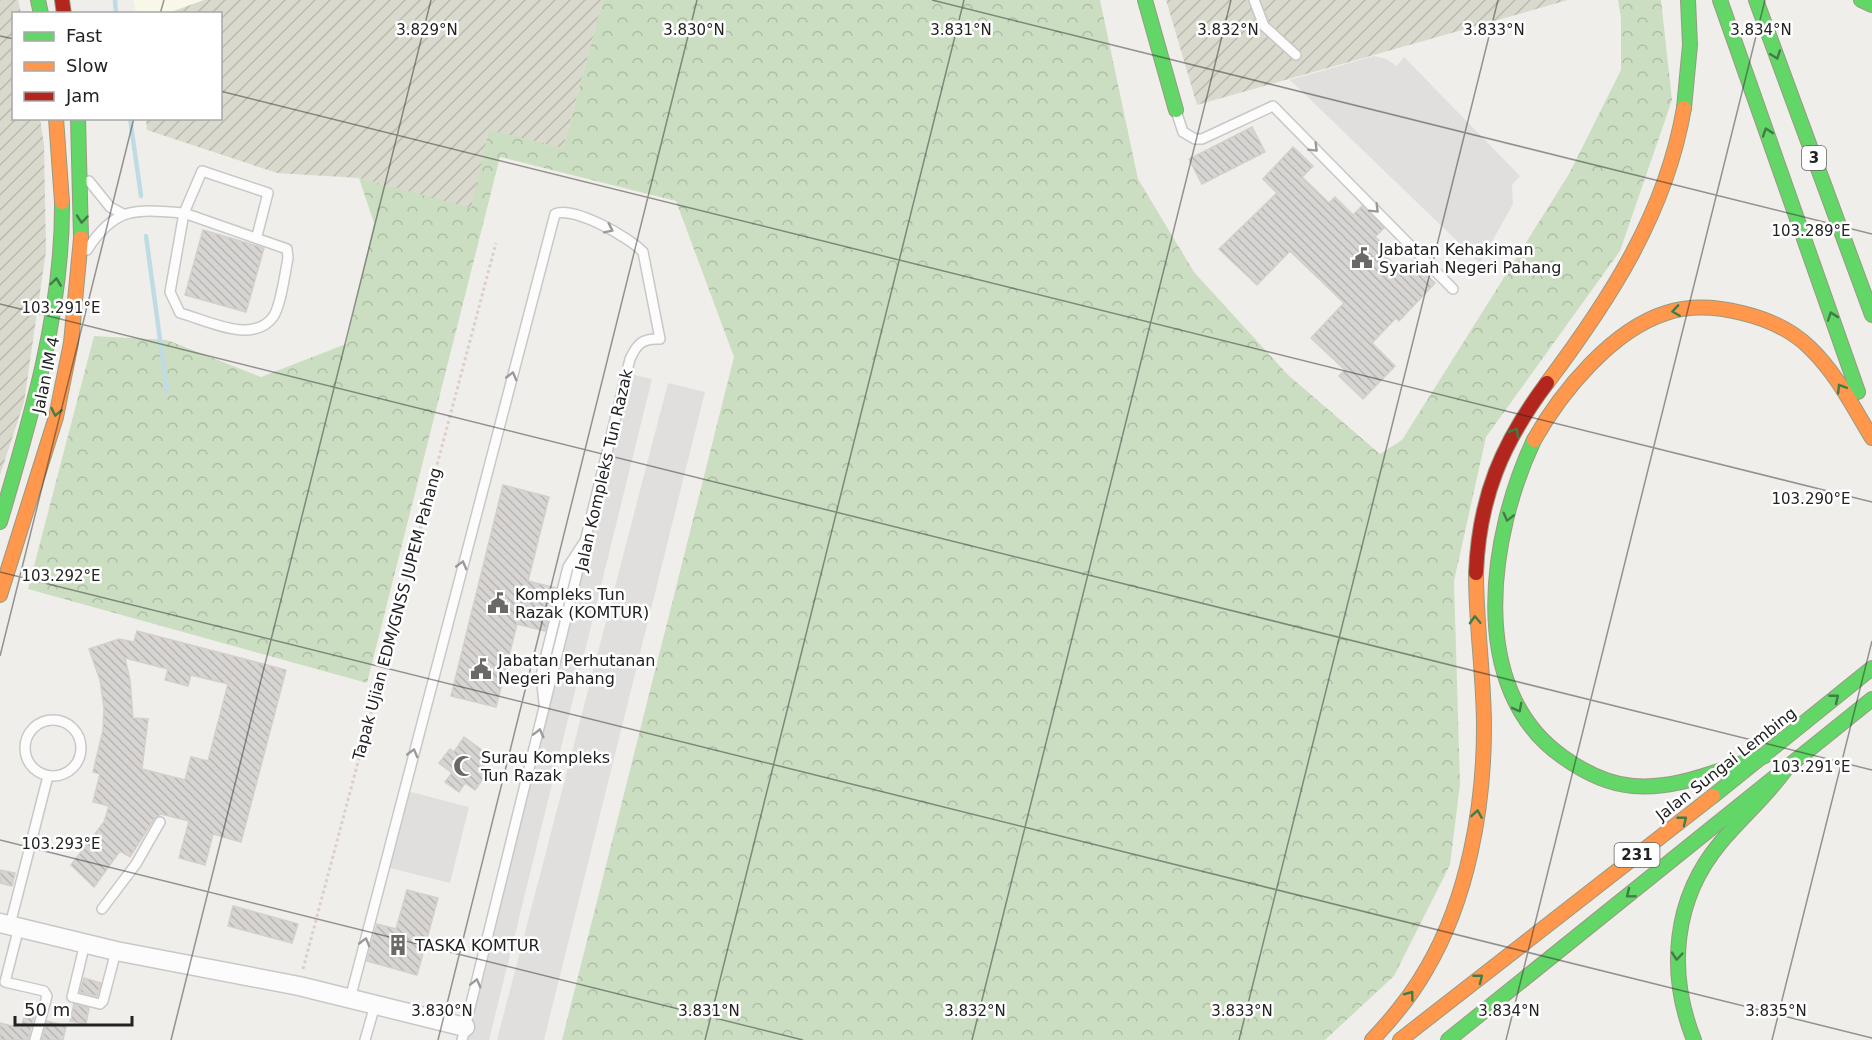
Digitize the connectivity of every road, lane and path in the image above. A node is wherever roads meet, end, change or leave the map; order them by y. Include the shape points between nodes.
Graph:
1 (1145, 0) edge
2 (1254, 0) edge
3 (1688, 0) edge
4 (1720, 0) edge
5 (1756, 0) edge
6 (1861, 0) edge
7 (1872, 5) edge
8 (1296, 55) dead end
9 (1176, 110) joint
10 (57, 120) edge
11 (78, 120) edge
12 (81, 169) junction
13 (184, 213) junction
14 (123, 214) junction
15 (257, 236) junction
16 (496, 243) dead end
17 (78, 266) junction
18 (1453, 289) dead end
19 (1872, 315) edge
20 (1872, 431) edge
21 (1872, 438) edge
22 (0, 522) edge
23 (0, 595) edge
24 (1872, 668) edge
25 (1872, 699) edge
26 (1765, 756) junction
27 (1788, 766) junction
28 (48, 776) junction
29 (160, 822) dead end
30 (102, 909) dead end
31 (10, 925) edge
32 (85, 943) junction
33 (116, 951) junction
34 (2, 981) edge
35 (298, 986) junction
36 (350, 999) junction
37 (375, 1005) junction
38 (464, 1034) edge
39 (35, 1040) edge
40 (365, 1040) edge
41 (1372, 1040) edge
42 (1400, 1040) edge
43 (1448, 1040) edge
44 (1694, 1040) edge

1 - 9 main road
2 - 8 lane via 1264,26
41 -> 3 main road via 1413,992 1428,967 1456,897 1473,839 1481,787 1484,724 1474,580 1481,523 1493,476 1538,395 1622,276 1663,195 1682,131 1691,58
20 -> 4 main road, 3
5 -> 19 main road, 3
6 - 7 main road
9 -> 18 lane via 1183,132 1202,139 1273,106
22 -> 10 main road, Jalan IM 4 via 31,415 51,320 60,250 62,173
11 - 12 main road, Jalan IM 4
12 - 14 lane via 95,192
12 -> 17 main road, Jalan IM 4 via 83,207
13 - 14 lane
13 - 15 lane
13 - 15 lane via 202,171 268,193
13 - 15 lane via 170,292 180,313 248,332 262,327 274,316 287,249
14 - 17 lane via 103,229
16 - 35 path, Tapak Ujian EDM/GNSS JUPEM Pahang
17 -> 23 main road, Jalan IM 4 via 73,327 56,417
21 -> 26 main road via 1826,365 1798,338 1769,321 1701,308 1665,313 1646,322 1595,362 1556,404 1533,440 1521,469 1498,561 1496,621 1503,675 1518,710 1537,738 1560,760 1597,777 1634,786 1697,781
26 -> 24 main road, Jalan Sungai Lembing / 231
25 - 27 main road, 231
42 -> 26 main road, Jalan Sungai Lembing / 231
27 -> 43 main road, 231
27 -> 44 main road via 1774,787 1719,844 1693,883 1680,925 1676,975 1683,1018
28 - 28 lane via 30,764 26,741 40,723 64,721 80,738 81,754 66,773
28 - 31 lane
29 - 30 lane via 136,864
31 - 32 street
31 - 34 lane
32 - 33 street
32 - 33 lane via 72,997 100,1004 103,1001
33 - 35 street
34 - 39 lane via 44,991 47,996
35 - 36 street
36 - 37 street
36 - 38 lane, Jalan Kompleks Tun Razak via 555,214 568,211 635,242 643,252 660,339 648,338 637,345 630,360 588,537 568,567 541,675 545,711
37 - 38 street
37 - 40 lane

